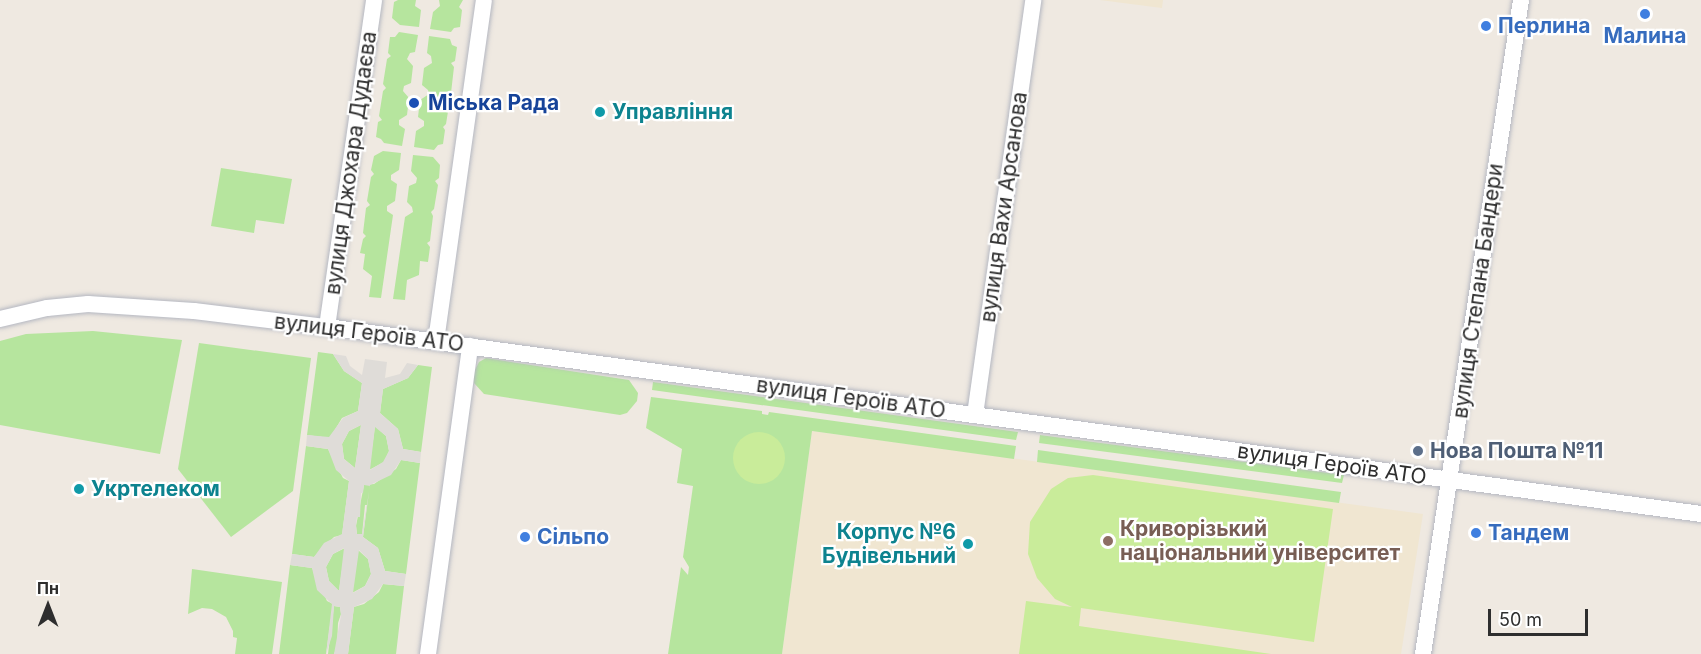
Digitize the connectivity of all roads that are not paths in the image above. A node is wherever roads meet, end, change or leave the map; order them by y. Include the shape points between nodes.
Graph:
1 (374, 0) edge
2 (484, 0) edge
3 (1033, 0) edge
4 (1521, 0) edge
5 (0, 319) edge
6 (327, 327) junction
7 (436, 341) junction
8 (470, 346) junction
9 (975, 415) junction
10 (1449, 480) junction
11 (1701, 514) edge
12 (428, 654) edge
13 (1424, 654) edge

1 - 6 street, вулиця Джохара Дудаєва
2 - 7 street
3 - 9 street, вулиця Вахи Арсанова
4 - 10 street, вулиця Степана Бандери
5 - 6 street, вулиця Героїв АТО via 88,304 194,311
6 - 7 street, вулиця Героїв АТО
7 - 8 street, вулиця Героїв АТО
8 - 9 street, вулиця Героїв АТО
8 - 12 street
9 - 10 street, вулиця Героїв АТО
10 - 11 street, вулиця Героїв АТО
10 - 13 street, вулиця Степана Бандери

